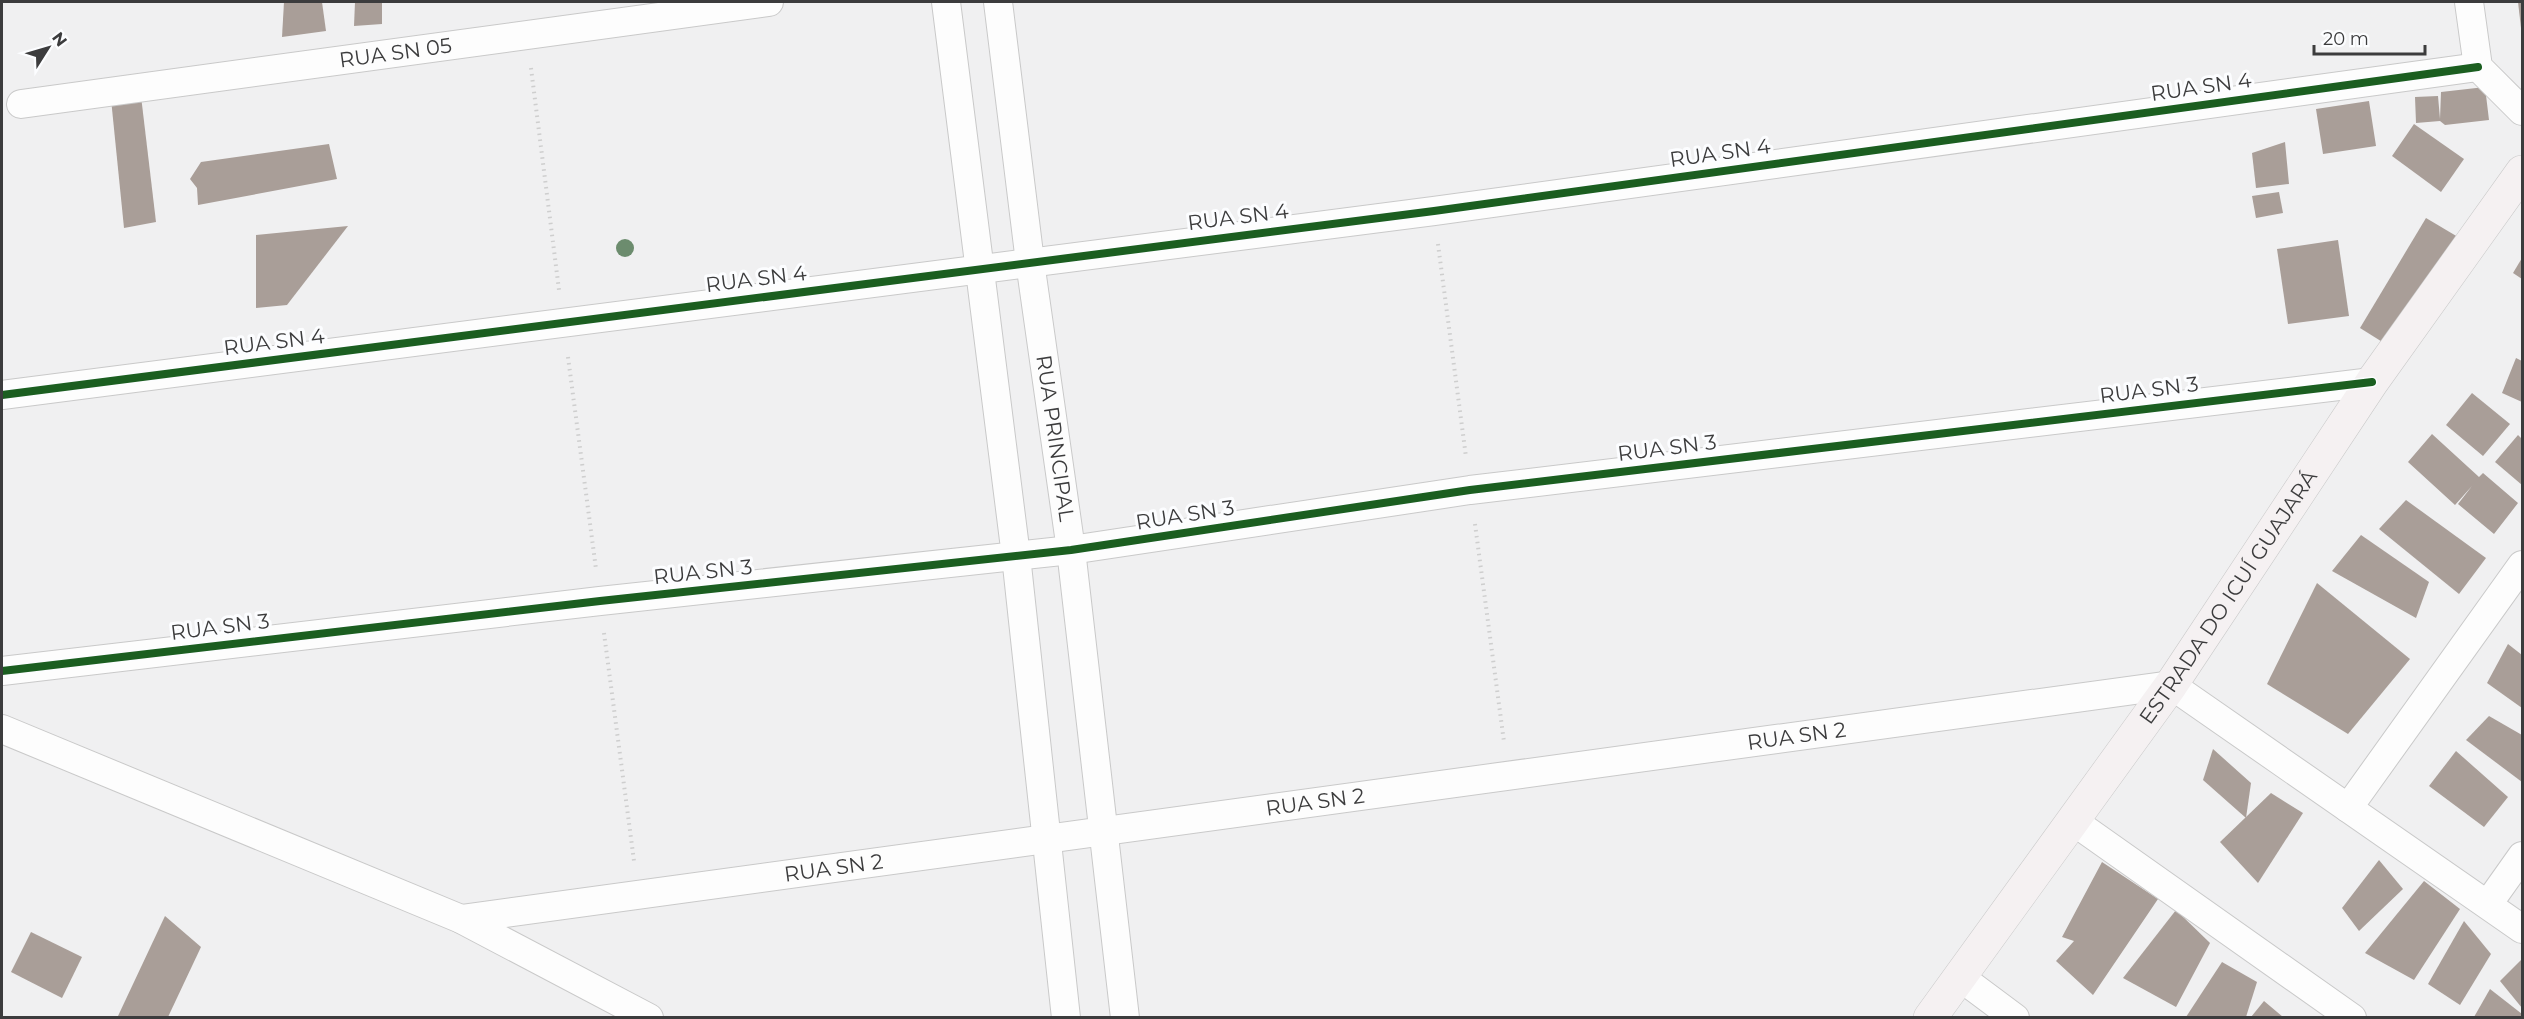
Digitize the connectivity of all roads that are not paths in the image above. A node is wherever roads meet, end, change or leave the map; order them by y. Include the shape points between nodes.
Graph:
1 (769, 2) edge
2 (946, 2) edge
3 (998, 2) edge
4 (2469, 2) edge
5 (2478, 67) junction
6 (21, 104) dead end
7 (2523, 111) edge
8 (2523, 172) edge
9 (1030, 262) junction
10 (978, 270) junction
11 (2372, 382) junction
12 (2, 395) edge
13 (1071, 550) junction
14 (1016, 556) junction
15 (2523, 565) edge
16 (2, 671) edge
17 (2171, 685) junction
18 (2, 729) edge
19 (2348, 808) junction
20 (2073, 821) junction
21 (1103, 830) junction
22 (1047, 839) junction
23 (2523, 856) edge
24 (2488, 904) junction
25 (461, 919) junction
26 (2523, 928) edge
27 (1960, 977) junction
28 (649, 1017) edge
29 (1066, 1017) edge
30 (1125, 1017) edge
31 (1930, 1017) edge
32 (2015, 1017) edge
33 (2352, 1017) edge

1 - 6 street, RUA SN 05
2 - 10 street
3 - 9 street, RUA PRINCIPAL
4 - 5 street
5 - 7 street
5 - 9 street, RUA SN 4 via 1434,211
8 - 11 street, ESTRADA DO ICUÍ GUAJARÁ
9 - 10 street, RUA SN 4
9 - 13 street, RUA PRINCIPAL
10 - 12 street, RUA SN 4
10 - 14 street
11 - 13 street, RUA SN 3 via 1470,490
11 - 17 street, ESTRADA DO ICUÍ GUAJARÁ
13 - 14 street, RUA SN 3
13 - 21 street, RUA PRINCIPAL
14 - 16 street, RUA SN 3
14 - 22 street
15 - 19 street
17 - 19 street
17 - 20 street, ESTRADA DO ICUÍ GUAJARÁ
17 - 21 street, RUA SN 2
18 - 25 street
19 - 24 street
20 - 27 street, ESTRADA DO ICUÍ GUAJARÁ
20 - 33 street
21 - 22 street, RUA SN 2
21 - 30 street, RUA PRINCIPAL
22 - 25 street, RUA SN 2
22 - 29 street
23 - 24 street
24 - 26 street
25 - 28 street
27 - 31 street, ESTRADA DO ICUÍ GUAJARÁ
27 - 32 street

